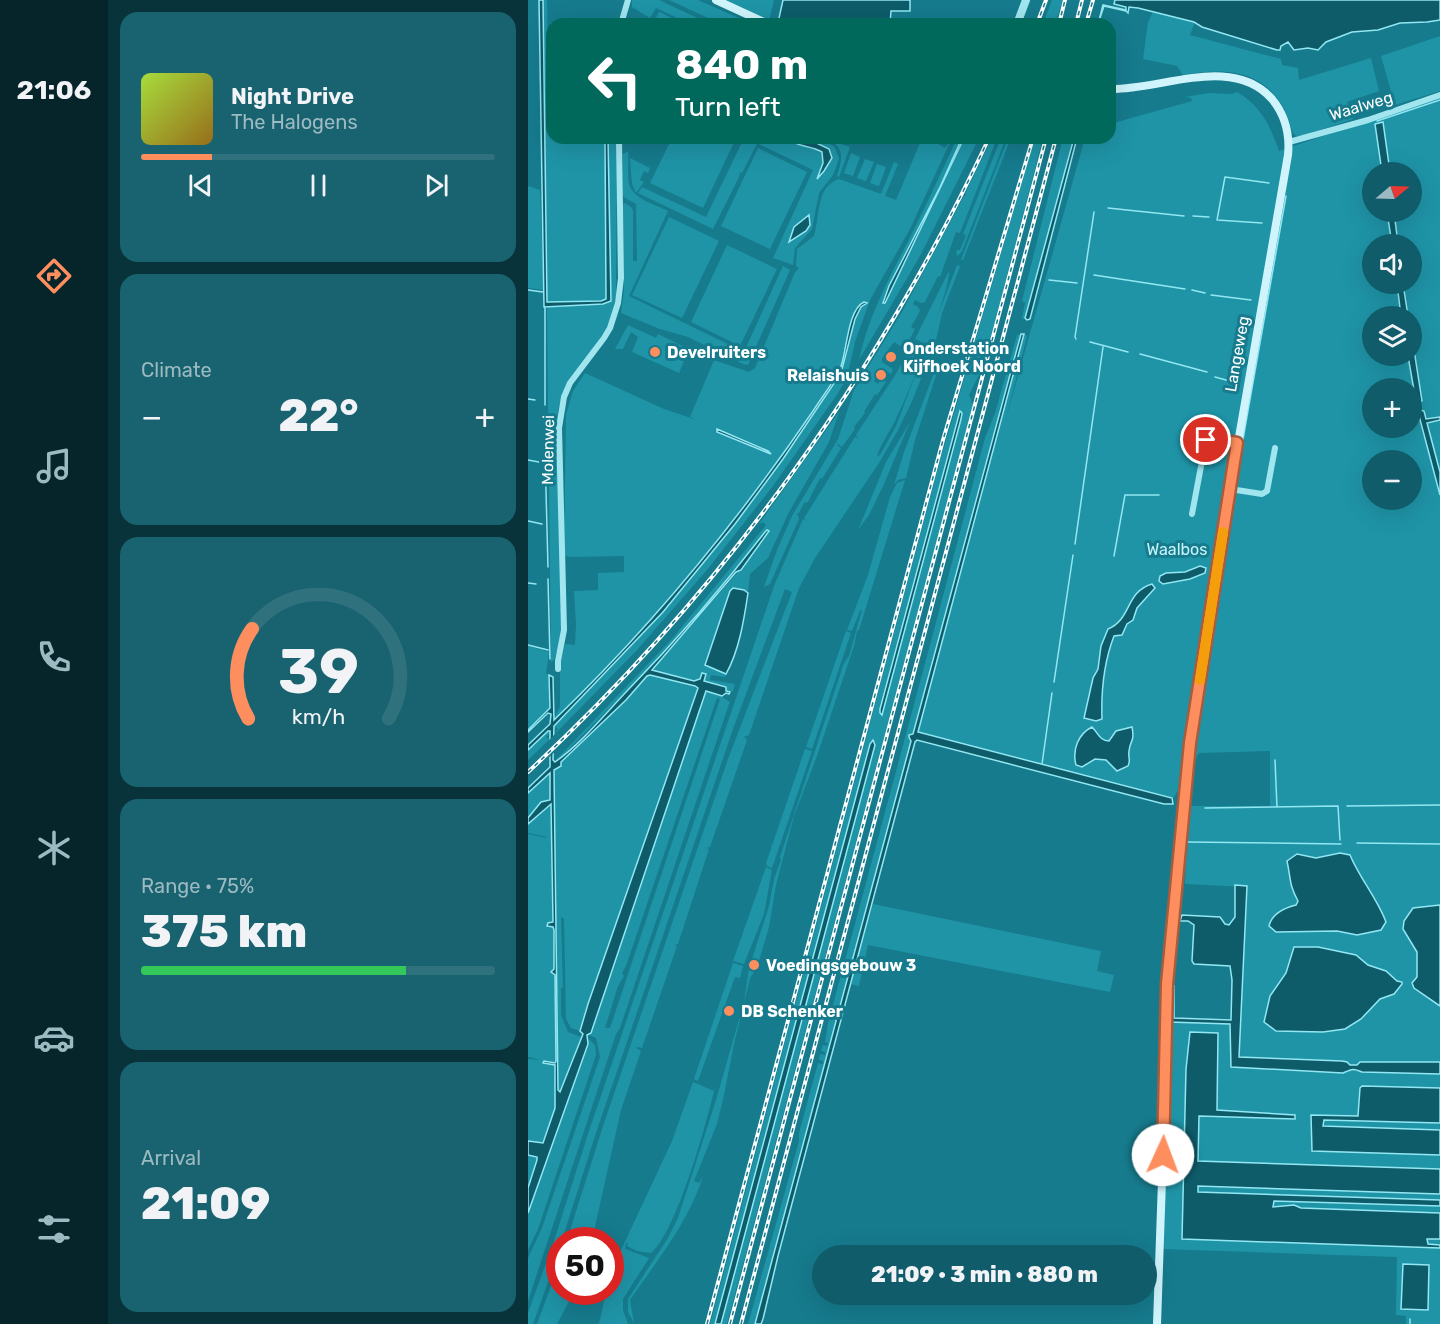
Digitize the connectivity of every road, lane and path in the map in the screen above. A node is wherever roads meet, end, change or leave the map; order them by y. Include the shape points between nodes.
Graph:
1 (628, 0) edge
2 (716, 0) edge
3 (1026, 0) edge
4 (623, 18) edge
5 (755, 18) edge
6 (1019, 18) edge
7 (1116, 89) edge
8 (1440, 95) edge
9 (1289, 142) junction
10 (619, 144) edge
11 (1237, 443) junction
12 (1275, 448) dead end
13 (1230, 489) junction
14 (1192, 514) dead end
15 (558, 669) dead end
16 (1157, 1324) edge

1 - 4 street
2 - 5 main road
3 - 6 street
7 - 9 main road, Langeweg via 1231,76 1252,83 1268,95 1281,113
8 - 9 street, Waalweg
9 - 11 main road, Langeweg
10 - 15 street, Molenwei via 618,303 607,333 570,383 559,428 564,630
11 - 13 main road, Langeweg
11 - 14 street via 1206,440
12 - 13 street via 1267,491 1262,494
13 - 16 main road, Langeweg via 1190,743 1167,984

